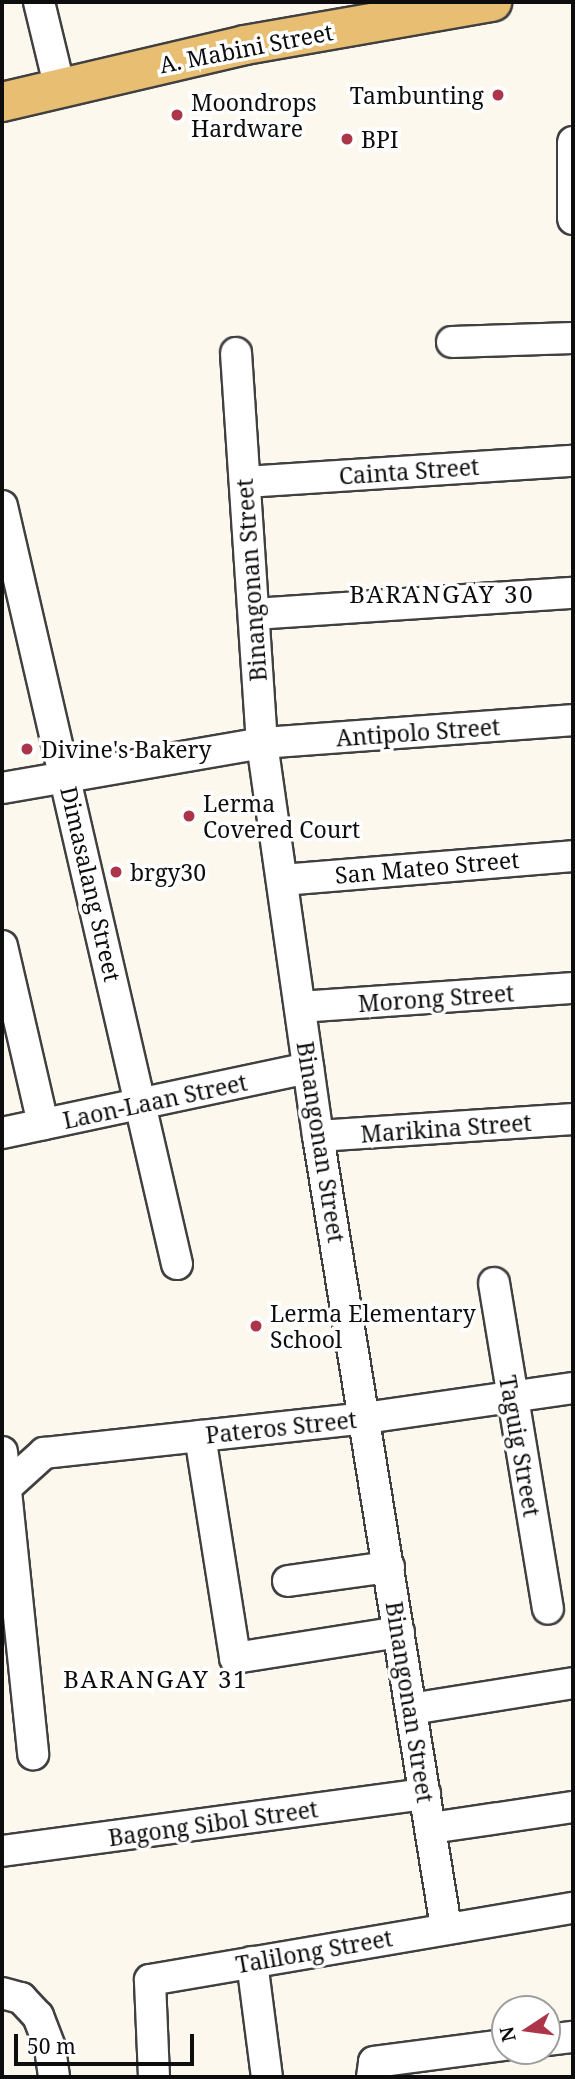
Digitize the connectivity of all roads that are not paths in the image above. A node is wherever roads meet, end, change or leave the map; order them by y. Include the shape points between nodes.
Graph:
1 (39, 2) edge
2 (492, 2) edge
3 (373, 12) edge
4 (60, 89) junction
5 (2, 102) edge
6 (573, 142) edge
7 (573, 210) edge
8 (573, 338) edge
9 (452, 342) dead end
10 (236, 353) dead end
11 (573, 461) edge
12 (244, 482) junction
13 (2, 506) edge
14 (573, 593) edge
15 (254, 614) junction
16 (573, 720) edge
17 (262, 743) junction
18 (65, 777) junction
19 (2, 788) edge
20 (573, 856) edge
21 (282, 880) junction
22 (2, 946) edge
23 (573, 988) edge
24 (300, 1007) junction
25 (308, 1068) junction
26 (142, 1103) junction
27 (573, 1119) edge
28 (43, 1124) junction
29 (2, 1133) edge
30 (318, 1136) junction
31 (177, 1264) dead end
32 (494, 1283) dead end
33 (573, 1388) edge
34 (511, 1397) junction
35 (365, 1419) junction
36 (200, 1436) junction
37 (2, 1452) edge
38 (4, 1489) edge
39 (389, 1567) junction
40 (288, 1581) dead end
41 (548, 1609) dead end
42 (399, 1632) junction
43 (573, 1682) edge
44 (411, 1709) junction
45 (33, 1754) dead end
46 (425, 1794) junction
47 (573, 1807) edge
48 (431, 1828) junction
49 (2, 1851) edge
50 (573, 1908) edge
51 (446, 1927) junction
52 (252, 1962) junction
53 (2, 1993) edge
54 (491, 2047) edge
55 (54, 2077) edge
56 (154, 2077) edge
57 (267, 2077) edge
58 (372, 2077) edge

1 - 4 street
2 - 3 main road, A. Mabini Street
3 - 4 main road, A. Mabini Street
4 - 5 main road, A. Mabini Street
6 - 7 street
8 - 9 street
10 - 12 street, Binangonan Street
11 - 12 street, Cainta Street
12 - 15 street, Binangonan Street
13 - 18 street, Dimasalang Street
14 - 15 street
15 - 17 street, Binangonan Street
16 - 17 street, Antipolo Street
17 - 18 street, Antipolo Street
17 - 21 street, Binangonan Street
18 - 19 street, Antipolo Street
18 - 26 street, Dimasalang Street
20 - 21 street, San Mateo Street
21 - 24 street, Binangonan Street
22 - 28 street
23 - 24 street, Morong Street
24 - 25 street, Binangonan Street
25 - 26 street, Laon-Laan Street
25 - 30 street, Binangonan Street
26 - 28 street, Laon-Laan Street
26 - 31 street, Dimasalang Street
27 - 30 street, Marikina Street
28 - 29 street, Laon-Laan Street
30 - 35 street, Binangonan Street
32 - 34 street, Taguig Street
33 - 34 street, Pateros Street
34 - 35 street, Pateros Street
34 - 41 street, Taguig Street
35 - 36 street, Pateros Street
35 - 39 street, Binangonan Street
36 - 38 street, Pateros Street via 44,1454
36 - 42 street via 235,1658
37 - 38 street
38 - 45 street
39 - 40 street
39 - 42 street, Binangonan Street
42 - 44 street, Binangonan Street
43 - 44 street
44 - 46 street, Binangonan Street
46 - 48 street, Binangonan Street
46 - 49 street, Bagong Sibol Street
47 - 48 street
48 - 51 street, Binangonan Street
50 - 51 street, Talilong Street
51 - 52 street, Talilong Street
52 - 56 street, Talilong Street via 150,1980
52 - 57 street
53 - 55 street via 21,1998 38,2016
54 - 58 street via 374,2062

